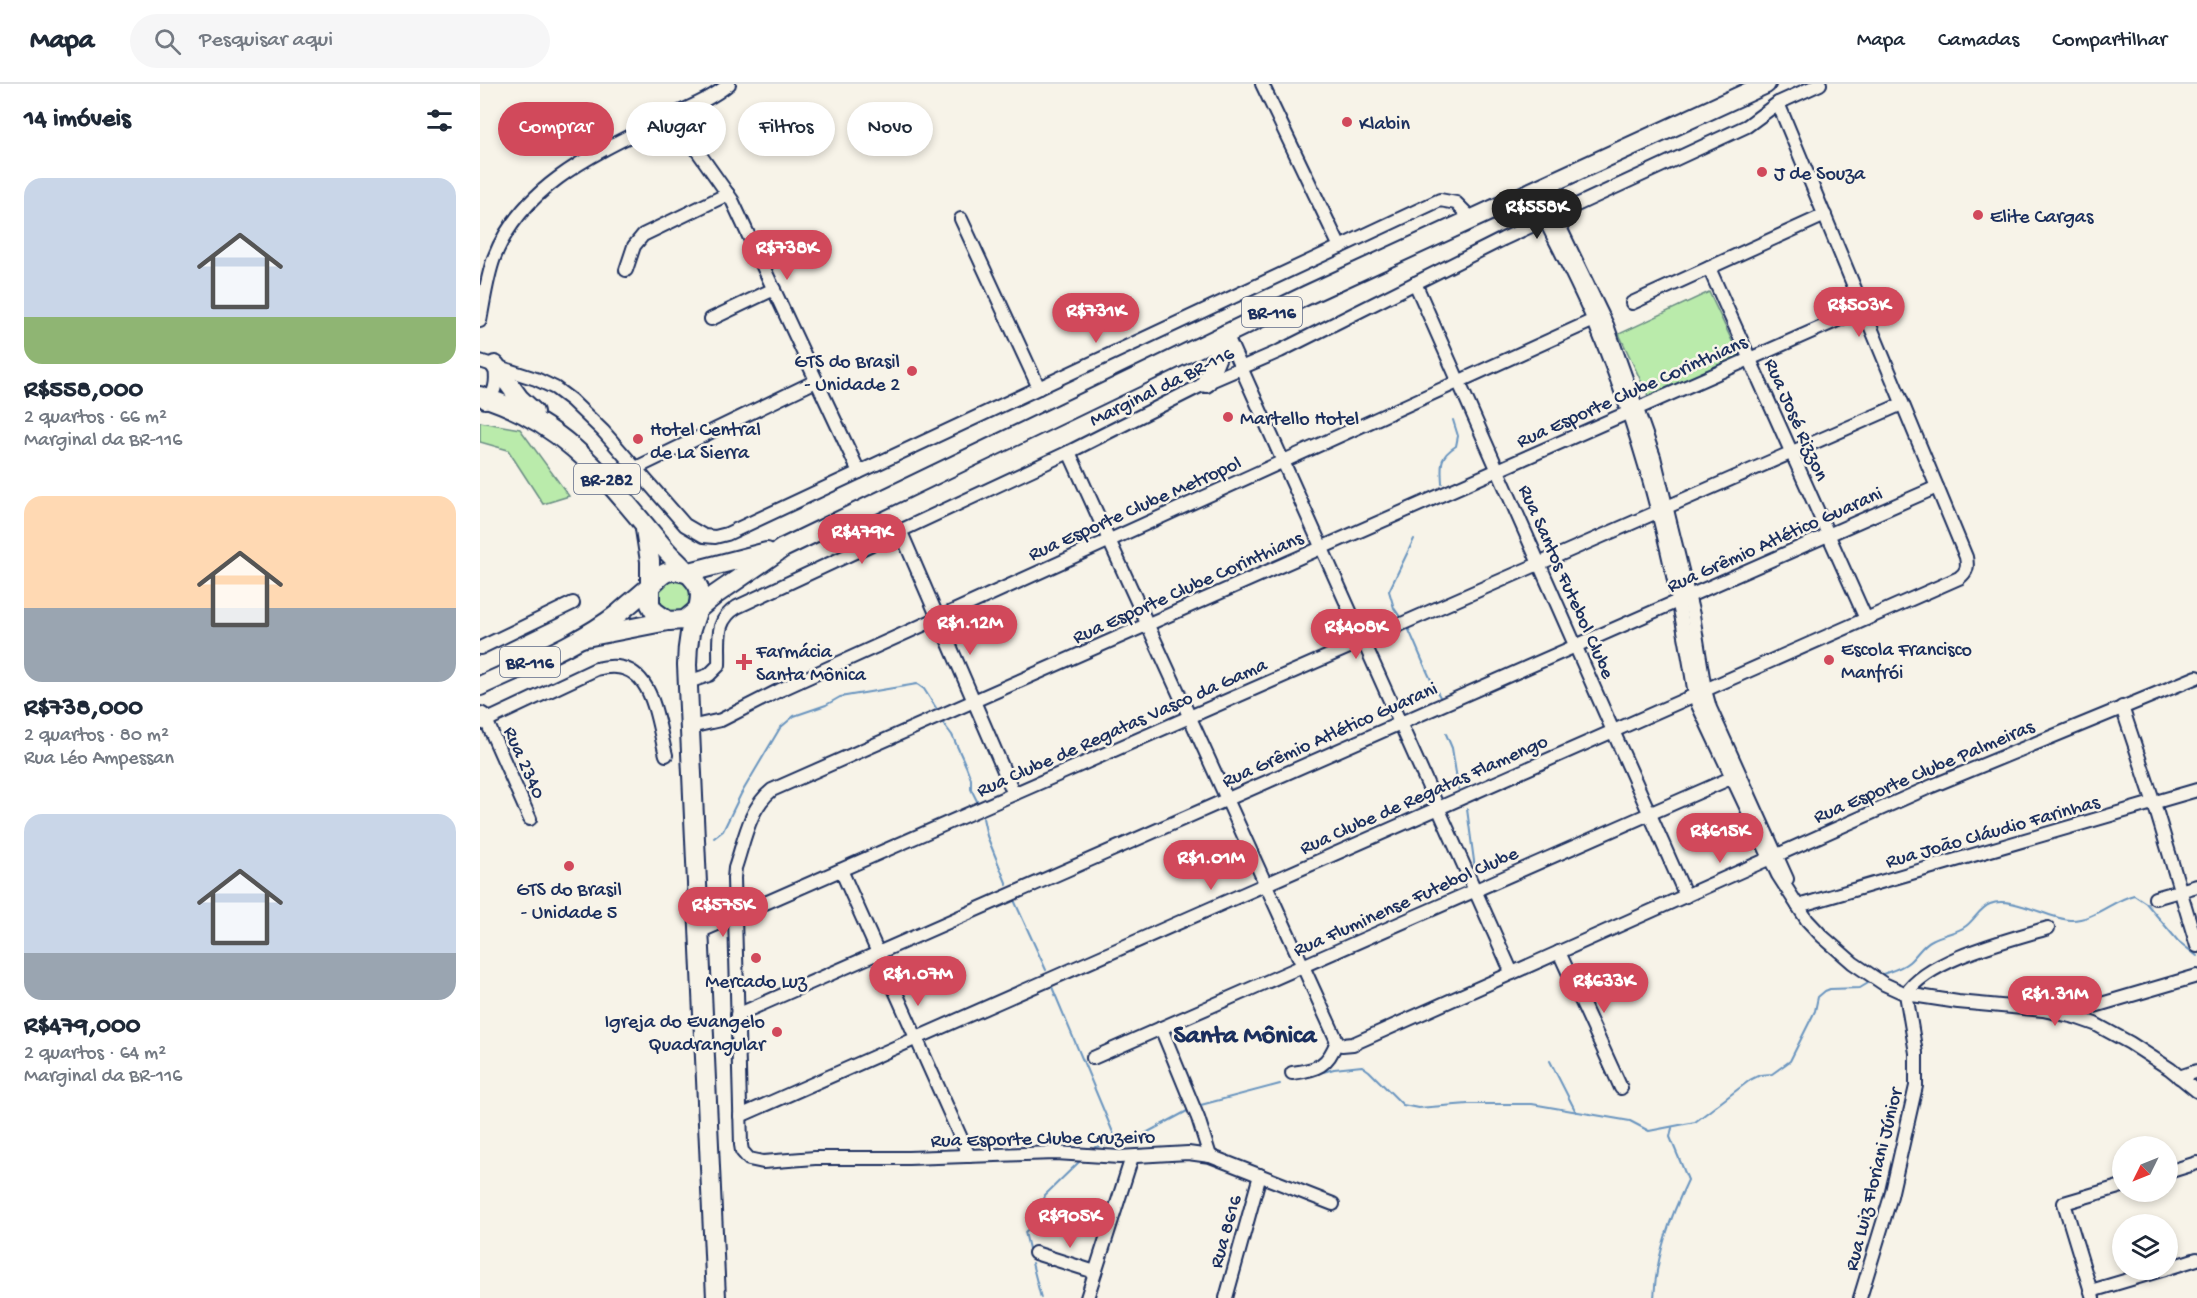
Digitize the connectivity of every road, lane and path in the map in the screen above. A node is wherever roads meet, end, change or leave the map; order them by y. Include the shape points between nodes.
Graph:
1 (729, 84) edge
2 (1262, 84) edge
3 (1766, 84) edge
4 (1820, 84) edge
5 (699, 102) edge
6 (1779, 104) junction
7 (626, 138) edge
8 (701, 156) edge
9 (728, 194) junction
10 (1825, 215) junction
11 (1471, 218) junction
12 (1550, 218) junction
13 (961, 219) dead end
14 (1340, 247) junction
15 (1709, 268) junction
16 (626, 270) dead end
17 (1414, 283) junction
18 (774, 289) junction
19 (1632, 303) dead end
20 (1863, 309) junction
21 (711, 319) dead end
22 (1594, 320) junction
23 (480, 321) edge
24 (1226, 334) junction
25 (1188, 352) junction
26 (1750, 359) junction
27 (488, 363) edge
28 (1241, 367) junction
29 (816, 381) junction
30 (1459, 381) junction
31 (1206, 382) junction
32 (1039, 388) junction
33 (483, 400) edge
34 (1902, 404) junction
35 (1632, 411) junction
36 (564, 440) junction
37 (1069, 452) junction
38 (1791, 453) junction
39 (1283, 461) junction
40 (636, 468) junction
41 (1497, 470) junction
42 (859, 472) junction
43 (1937, 488) junction
44 (1662, 509) junction
45 (644, 524) junction
46 (900, 530) junction
47 (1828, 535) junction
48 (1109, 540) junction
49 (783, 548) junction
50 (1322, 548) junction
51 (1539, 564) junction
52 (686, 573) junction
53 (651, 586) junction
54 (1683, 599) junction
55 (573, 603) dead end
56 (697, 609) junction
57 (938, 618) junction
58 (1866, 619) junction
59 (668, 621) junction
60 (1147, 625) junction
61 (581, 638) junction
62 (1364, 640) junction
63 (1575, 646) junction
64 (480, 648) edge
65 (688, 674) junction
66 (2197, 677) edge
67 (480, 686) edge
68 (1700, 692) junction
69 (974, 701) junction
70 (2122, 708) junction
71 (1189, 717) junction
72 (482, 720) edge
73 (1400, 723) junction
74 (690, 728) junction
75 (1613, 731) junction
76 (666, 755) dead end
77 (1731, 778) junction
78 (2197, 790) edge
79 (1014, 794) junction
80 (1227, 799) junction
81 (2154, 803) junction
82 (1438, 808) junction
83 (1650, 814) junction
84 (530, 819) dead end
85 (1773, 857) junction
86 (841, 870) junction
87 (1265, 884) junction
88 (2197, 886) edge
89 (1475, 891) junction
90 (2180, 891) junction
91 (1686, 896) junction
92 (2155, 898) dead end
93 (1798, 906) junction
94 (734, 917) junction
95 (2048, 928) dead end
96 (699, 932) junction
97 (2197, 946) edge
98 (1559, 952) junction
99 (878, 953) junction
100 (1303, 966) junction
101 (1512, 973) junction
102 (2197, 976) edge
103 (1906, 994) junction
104 (737, 1015) junction
105 (2075, 1017) junction
106 (1161, 1028) junction
107 (916, 1038) junction
108 (1337, 1041) junction
109 (1093, 1058) dead end
110 (2197, 1071) edge
111 (1292, 1073) dead end
112 (2179, 1077) junction
113 (1621, 1088) dead end
114 (2197, 1091) edge
115 (740, 1116) junction
116 (745, 1156) joint
117 (969, 1156) junction
118 (1210, 1156) junction
119 (1132, 1157) junction
120 (2197, 1164) edge
121 (2178, 1169) edge
122 (1260, 1175) junction
123 (2112, 1188) edge
124 (1333, 1204) dead end
125 (1035, 1253) dead end
126 (2197, 1259) edge
127 (2178, 1265) edge
128 (1095, 1272) junction
129 (2135, 1280) edge
130 (2092, 1295) edge
131 (716, 1298) edge
132 (1087, 1298) edge
133 (1226, 1298) edge
134 (1860, 1298) edge

1 - 5 street
2 - 14 street
3 - 11 highway, BR-116
4 - 6 street, Marginal da BR-116
6 - 10 street
6 - 12 street, Marginal da BR-116 via 1747,126
7 - 23 street via 590,156 527,205 494,259
8 - 9 street
9 - 16 street via 643,235 634,246
9 - 18 street
10 - 15 street
10 - 20 street
11 - 14 street via 1456,203 1440,200
11 - 24 highway, BR-116
12 - 17 street, Marginal da BR-116
12 - 22 street
12 - 35 street via 1607,325
13 - 32 street
14 - 32 street
15 - 19 street
15 - 26 street, Rua José Rizzon
17 - 28 street, Marginal da BR-116
17 - 30 street, Rua Santos Futebol Clube
18 - 21 street
18 - 29 street
20 - 26 street, Rua Esporte Clube Corinthians
20 - 34 street
22 - 30 street, Rua Esporte Clube Metropol
22 - 35 street
24 - 25 highway, BR-116
24 - 28 street
24 - 31 highway
25 - 31 highway via 1202,364
25 - 49 highway, BR-116
26 - 35 street, Rua Esporte Clube Corinthians
26 - 38 street, Rua José Rizzon
27 - 33 street via 496,385
27 - 36 highway
27 - 40 street via 555,388 603,431
28 - 31 street, Marginal da BR-116
28 - 39 street
29 - 40 street
29 - 42 street
30 - 39 street, Rua Esporte Clube Metropol
30 - 41 street, Rua Santos Futebol Clube
31 - 37 street, Marginal da BR-116
32 - 42 street
33 - 36 highway, BR-282 via 519,411
34 - 38 street, Rua Clube de Regatas Vasco da Gama
34 - 43 street
35 - 41 street, Rua Esporte Clube Corinthians
35 - 44 street via 1658,470
36 - 45 highway, BR-282 via 599,471
37 - 46 street, Marginal da BR-116
37 - 48 street
38 - 44 street, Rua Clube de Regatas Vasco da Gama
38 - 47 street, Rua José Rizzon
39 - 48 street, Rua Esporte Clube Metropol
39 - 50 street
40 - 42 street via 678,518 693,531 715,537
41 - 50 street, Rua Esporte Clube Corinthians
41 - 51 street, Rua Santos Futebol Clube
43 - 47 street, Rua Grêmio Atlético Guarani
43 - 58 street, Rua Clube de Regatas Flamengo via 1966,557 1966,570 1959,578
44 - 51 street, Rua Clube de Regatas Vasco da Gama
44 - 54 street
45 - 52 highway, BR-282
45 - 53 highway, BR-282
46 - 57 street
46 - 65 street, Marginal da BR-116 via 728,612 720,624 719,665 709,675
47 - 54 street, Rua Grêmio Atlético Guarani
47 - 58 street, Rua José Rizzon
48 - 57 street, Rua Esporte Clube Metropol
48 - 60 street
49 - 52 highway, BR-116
49 - 56 highway, BR-116
50 - 60 street, Rua Esporte Clube Corinthians
50 - 62 street
51 - 62 street, Rua Clube de Regatas Vasco da Gama
51 - 63 street, Rua Santos Futebol Clube
52 - 53 highway, BR-116 via 665,572
52 - 56 highway, BR-282 via 699,589
53 - 59 highway, BR-282 via 650,604
53 - 61 highway, BR-116
54 - 63 street, Rua Grêmio Atlético Guarani
54 - 68 street
55 - 64 street
56 - 59 highway, BR-116 via 685,620
56 - 65 highway, BR-282 via 689,637
57 - 69 street
57 - 74 street, Rua Esporte Clube Metropol via 721,720
58 - 68 street, Rua Clube de Regatas Flamengo
59 - 61 highway, BR-116
59 - 65 highway, BR-282
60 - 69 street, Rua Esporte Clube Corinthians
60 - 71 street
61 - 67 highway, BR-116
62 - 71 street, Rua Clube de Regatas Vasco da Gama
62 - 73 street
63 - 73 street, Rua Grêmio Atlético Guarani
63 - 75 street, Rua Santos Futebol Clube
65 - 74 highway, BR-282
66 - 70 street, Rua Esporte Clube Palmeiras
68 - 75 street, Rua Clube de Regatas Flamengo
68 - 77 street
68 - 85 street
69 - 79 street
69 - 94 street, Rua Esporte Clube Corinthians via 772,790 761,799 735,868
70 - 81 street
70 - 85 street, Rua Esporte Clube Palmeiras
71 - 79 street, Rua Clube de Regatas Vasco da Gama
71 - 80 street
72 - 76 street via 596,669 620,666 641,677 648,690
72 - 84 street, Rua 2340
73 - 80 street, Rua Grêmio Atlético Guarani
73 - 82 street
74 - 96 highway, BR-282
75 - 82 street, Rua Clube de Regatas Flamengo
75 - 83 street, Rua Santos Futebol Clube
77 - 83 street, Rua Fluminense Futebol Clube
77 - 85 street
78 - 81 street, Rua João Cláudio Farinhas
79 - 86 street, Rua Clube de Regatas Vasco da Gama
80 - 87 street
80 - 99 street, Rua Grêmio Atlético Guarani
81 - 90 street
81 - 93 street, Rua João Cláudio Farinhas
82 - 87 street, Rua Clube de Regatas Flamengo
82 - 89 street
83 - 89 street, Rua Fluminense Futebol Clube
83 - 91 street, Rua Santos Futebol Clube
85 - 91 street, Rua Esporte Clube Palmeiras
85 - 93 street
86 - 94 street, Rua Clube de Regatas Vasco da Gama
86 - 99 street
87 - 100 street
87 - 107 street, Rua Clube de Regatas Flamengo
88 - 90 street
89 - 100 street, Rua Fluminense Futebol Clube
89 - 101 street
90 - 92 street
90 - 97 street
91 - 98 street, Rua Esporte Clube Palmeiras
93 - 103 street via 1822,936 1872,976
94 - 96 street, Rua Clube de Regatas Vasco da Gama
94 - 104 street, Rua Esporte Clube Corinthians
95 - 103 street via 1959,956 1918,980
96 - 131 highway, BR-282
98 - 101 street, Rua Esporte Clube Palmeiras
98 - 113 street
99 - 104 street, Rua Grêmio Atlético Guarani
99 - 107 street
100 - 106 street, Rua Fluminense Futebol Clube
100 - 108 street
101 - 108 street, Rua Esporte Clube Palmeiras via 1353,1044 1342,1045
102 - 105 street via 2091,1007
103 - 105 street
103 - 134 street, Rua Luiz Floriani Júnior via 1916,1053 1916,1086 1888,1206
104 - 115 street, Rua Esporte Clube Corinthians
105 - 112 street via 2112,1032
106 - 109 street, Rua Fluminense Futebol Clube
106 - 118 street
107 - 115 street, Rua Clube de Regatas Flamengo
107 - 117 street
108 - 111 street via 1324,1064
110 - 112 street
112 - 114 street
115 - 116 street, Rua Esporte Clube Corinthians
116 - 117 street, Rua Esporte Clube Cruzeiro via 763,1162
117 - 119 street, Rua Esporte Clube Cruzeiro via 1071,1153
118 - 119 street, Rua Esporte Clube Cruzeiro via 1188,1153
118 - 122 street, Rua Esporte Clube Cruzeiro
119 - 128 street
120 - 121 street
122 - 124 street, Rua Esporte Clube Cruzeiro
122 - 133 street, Rua 8616
123 - 130 street via 2064,1203
125 - 128 street
126 - 127 street
128 - 132 street
129 - 130 street

